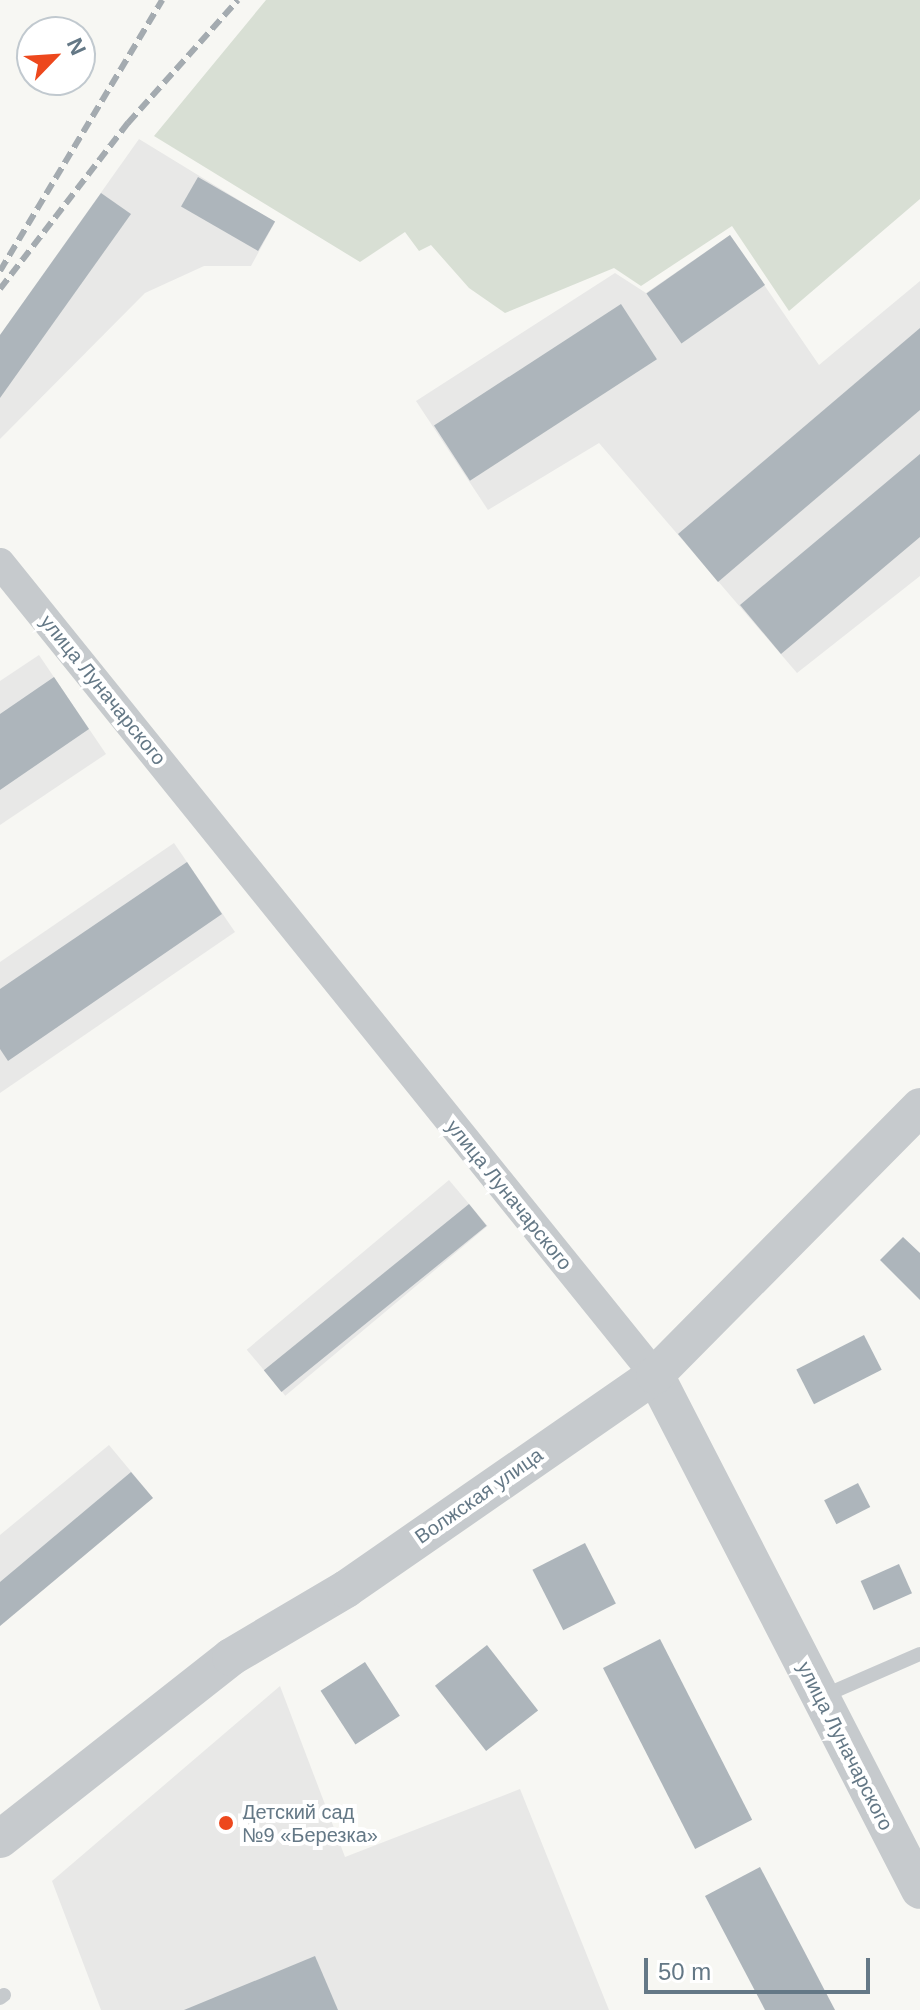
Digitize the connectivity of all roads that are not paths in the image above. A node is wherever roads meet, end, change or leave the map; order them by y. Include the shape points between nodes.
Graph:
1 (0, 563) edge
2 (920, 1107) edge
3 (655, 1375) junction
4 (920, 1654) edge
5 (820, 1697) junction
6 (0, 1839) edge
7 (920, 1890) edge

1 - 3 street, улица Луначарского
2 - 3 street, Волжская улица
3 - 5 street, улица Луначарского
3 - 6 street, Волжская улица via 346,1589 231,1657
4 - 5 lane
5 - 7 street, улица Луначарского

